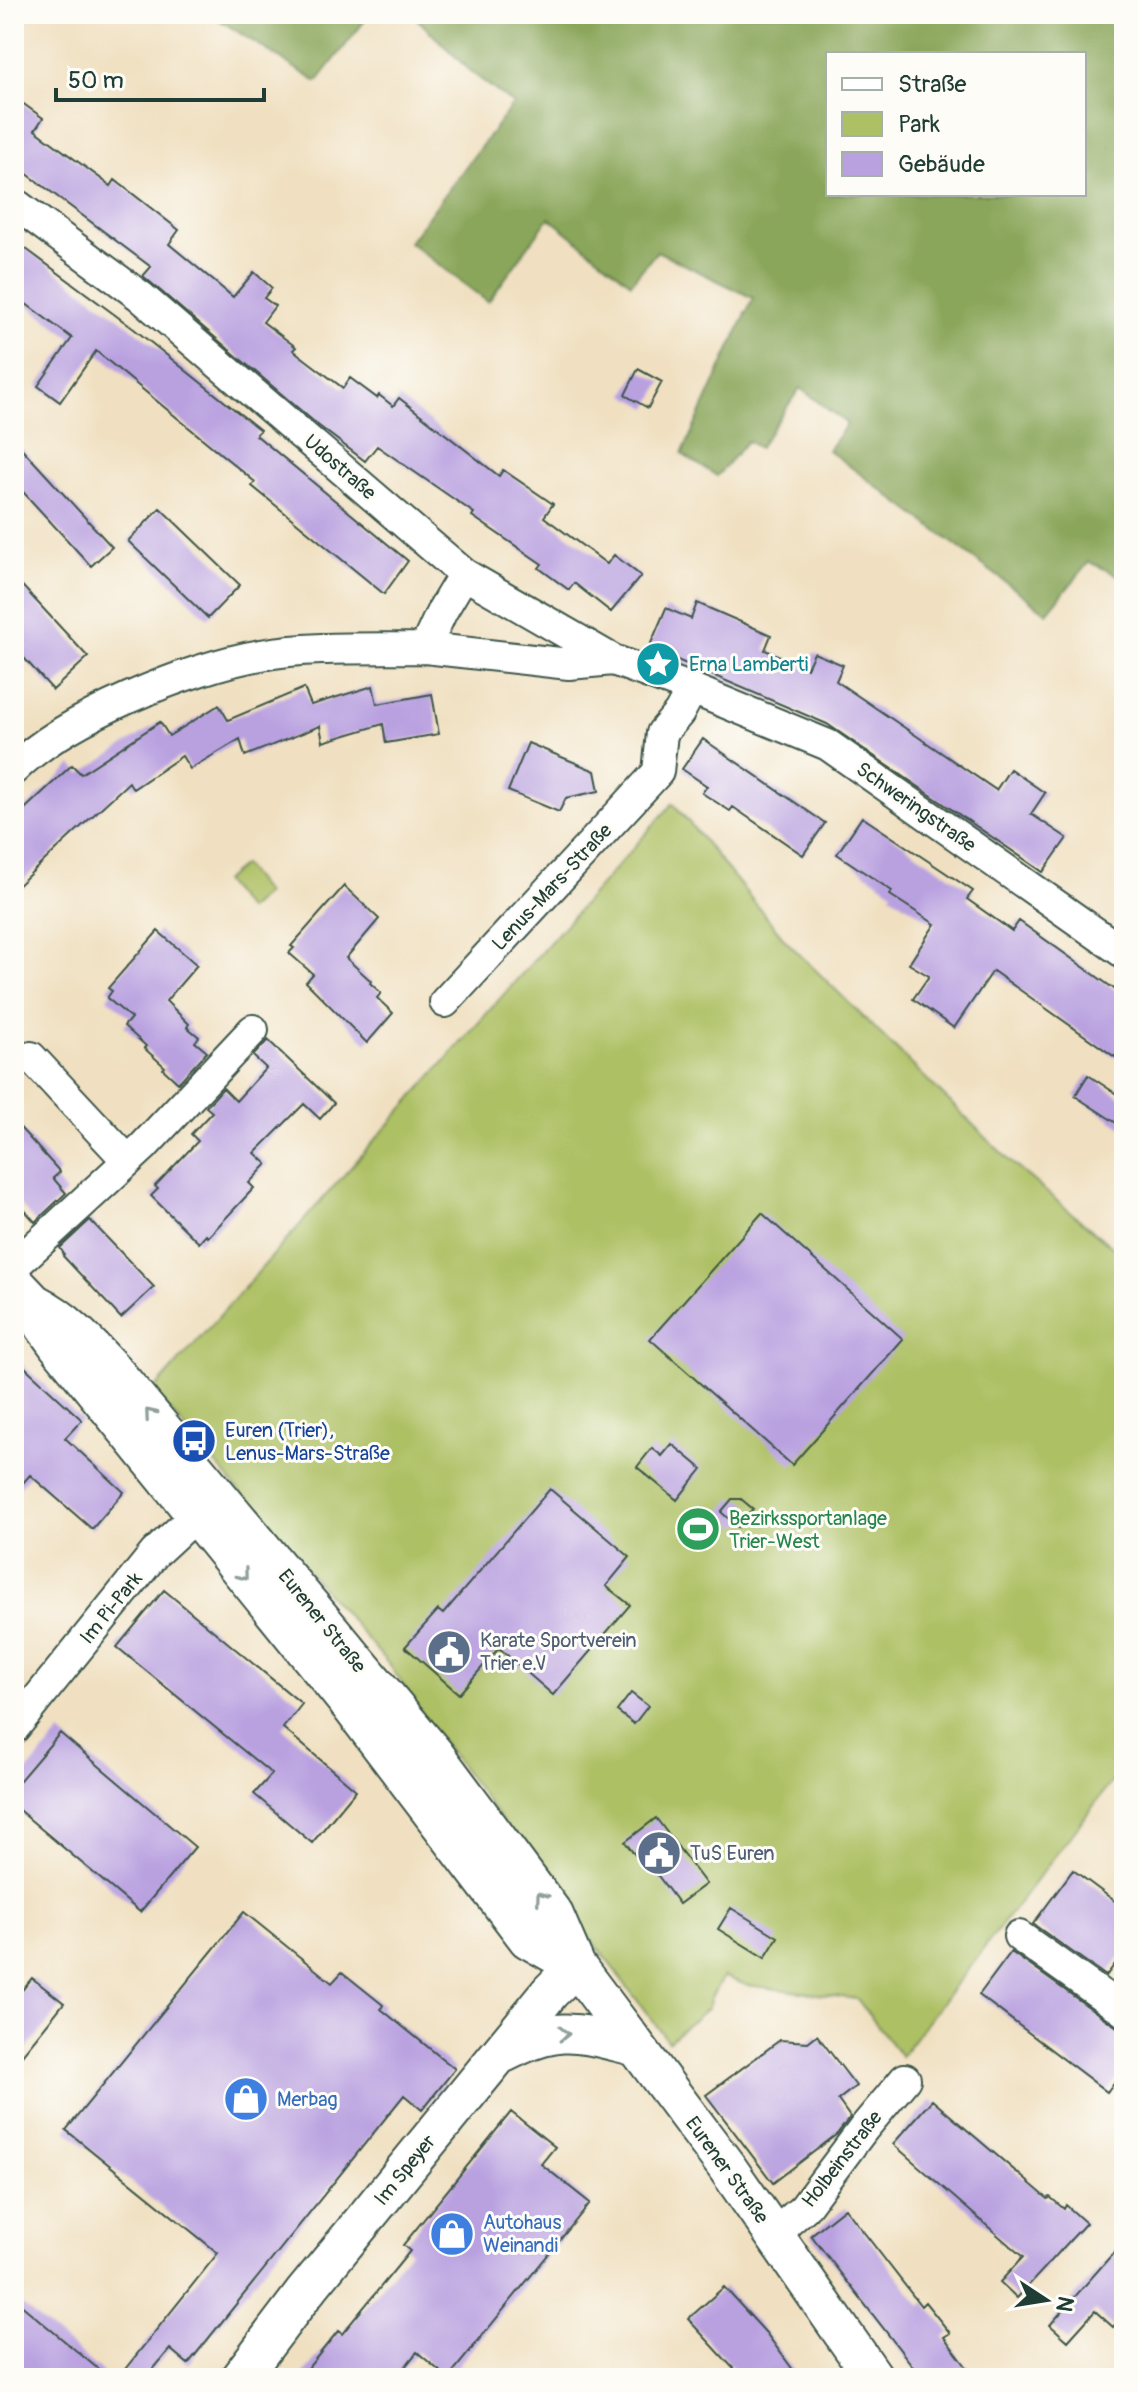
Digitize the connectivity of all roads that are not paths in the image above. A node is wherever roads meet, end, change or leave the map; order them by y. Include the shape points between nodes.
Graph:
1 (14, 203) edge
2 (464, 574) junction
3 (425, 648) junction
4 (613, 660) junction
5 (692, 689) junction
6 (19, 755) edge
7 (1124, 953) edge
8 (445, 1002) dead end
9 (253, 1030) dead end
10 (31, 1057) dead end
11 (128, 1161) junction
12 (14, 1266) edge
13 (24, 1293) edge
14 (205, 1506) junction
15 (14, 1728) edge
16 (1019, 1936) dead end
17 (576, 1966) junction
18 (1124, 2011) edge
19 (634, 2046) junction
20 (498, 2056) junction
21 (905, 2079) dead end
22 (774, 2234) junction
23 (240, 2378) edge
24 (874, 2378) edge

1 - 2 street, Udostraße via 140,296
2 - 3 street
2 - 4 street, Udostraße
3 - 4 street via 569,664
3 - 6 street via 261,655 232,662 175,678
4 - 5 street, Udostraße
5 - 7 street, Schweringstraße via 828,745
5 - 8 street, Lenus-Mars-Straße via 662,733 669,778
9 - 11 street
10 - 11 street
11 - 12 street
13 - 14 street, Eurener Straße via 75,1329 134,1394
14 - 15 street, Im Pi-Park via 155,1553
14 - 17 street, Eurener Straße via 528,1939
16 - 18 street
17 - 19 street, Eurener Straße
17 - 20 street, Im Speyer
20 -> 19 street via 545,2034 581,2034
19 - 22 street, Eurener Straße
20 - 23 street, Im Speyer
21 - 22 street, Holbeinstraße via 804,2208
22 - 24 street, Eurener Straße

